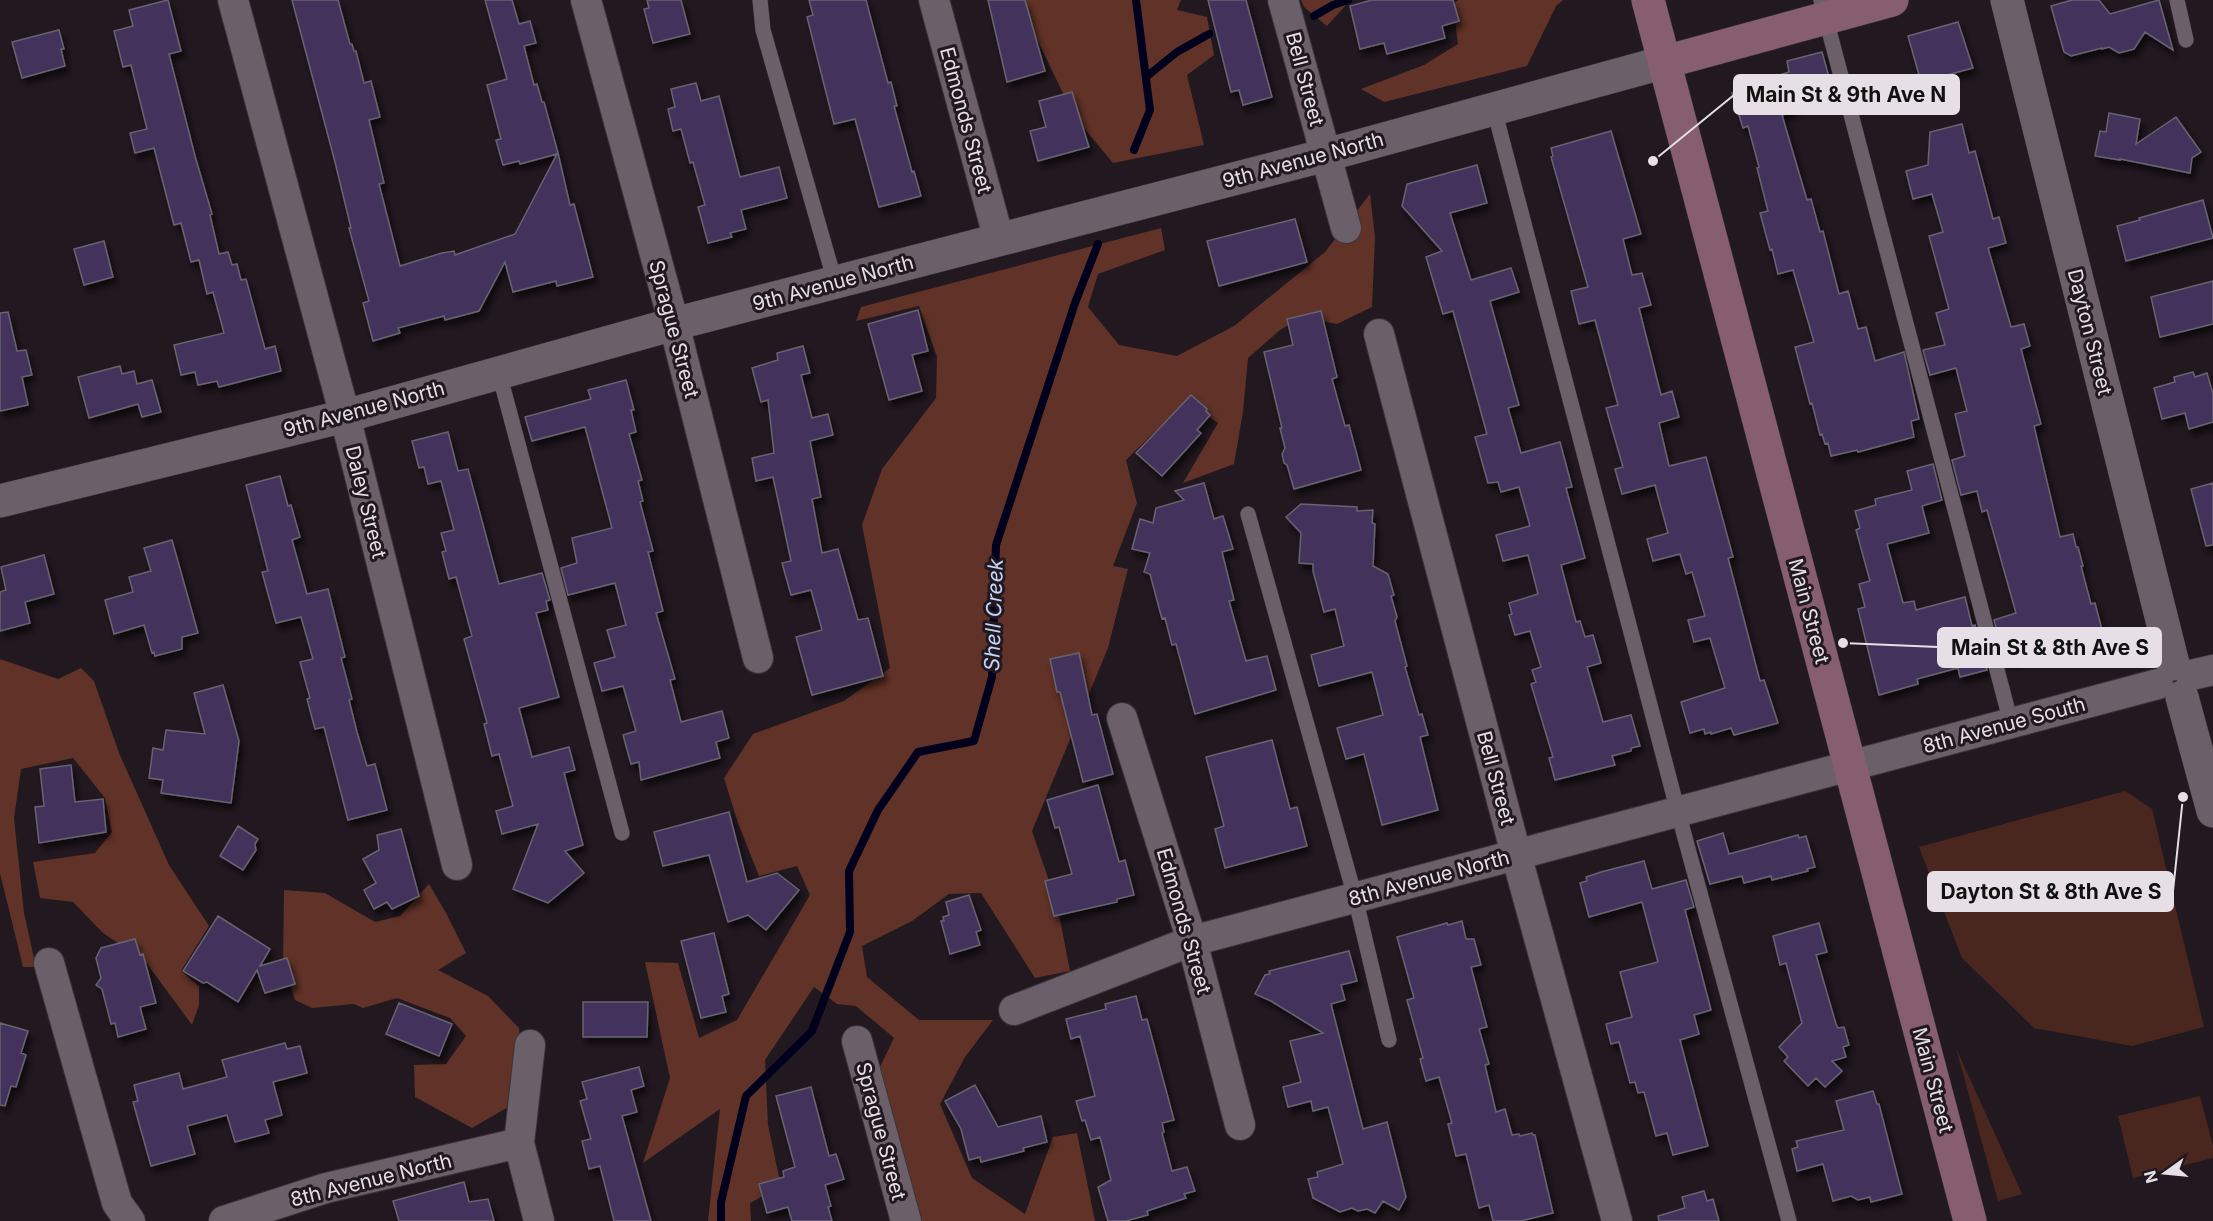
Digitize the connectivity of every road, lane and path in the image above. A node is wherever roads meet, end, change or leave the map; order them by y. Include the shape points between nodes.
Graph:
1 (233, 0) edge
2 (586, 0) edge
3 (760, 0) edge
4 (934, 0) edge
5 (1284, 0) edge
6 (1648, 0) edge
7 (1892, 0) edge
8 (2007, 0) edge
9 (2177, 0) edge
10 (1824, 9) edge
11 (2186, 40) dead end
12 (1665, 62) junction
13 (1494, 109) junction
14 (1326, 155) junction
15 (1346, 228) dead end
16 (999, 240) junction
17 (835, 282) junction
18 (674, 324) junction
19 (1379, 334) dead end
20 (499, 373) junction
21 (345, 416) junction
22 (0, 501) edge
23 (1248, 514) dead end
24 (758, 658) dead end
25 (2183, 678) edge
26 (1122, 718) dead end
27 (2012, 723) junction
28 (1850, 766) junction
29 (2213, 811) edge
30 (1678, 812) junction
31 (622, 833) dead end
32 (1516, 854) junction
33 (457, 865) dead end
34 (1355, 897) junction
35 (1192, 940) junction
36 (49, 963) dead end
37 (1014, 1010) dead end
38 (1389, 1040) dead end
39 (856, 1041) dead end
40 (530, 1045) dead end
41 (1240, 1125) dead end
42 (519, 1143) junction
43 (130, 1221) edge
44 (224, 1221) edge
45 (539, 1221) edge
46 (906, 1221) edge
47 (1617, 1221) edge
48 (1789, 1221) edge
49 (1970, 1221) edge

1 - 21 street, Daley Street
2 - 18 street, Sprague Street
3 - 17 lane via 763,30
4 - 16 street, Edmonds Street
5 - 14 street, Bell Street
6 - 12 main road, Main Street
7 - 10 main road
8 - 25 street, Dayton Street
9 - 11 lane
10 - 12 main road
10 - 27 lane
12 - 13 street, 9th Avenue North
12 - 28 main road, Main Street
13 - 14 street, 9th Avenue North
13 - 30 lane
14 - 15 street, Bell Street
14 - 16 street, 9th Avenue North
16 - 17 street, 9th Avenue North
17 - 18 street, 9th Avenue North
18 - 20 street, 9th Avenue North
18 - 24 street, Sprague Street
19 - 32 street, Bell Street
20 - 21 street, 9th Avenue North
20 - 31 lane
21 - 22 street, 9th Avenue North
21 - 33 street, Daley Street
23 - 34 lane
25 - 27 street, 8th Avenue South
25 - 29 street, Dayton Street
26 - 35 street, Edmonds Street
27 - 28 street, 8th Avenue South
28 - 30 street, 8th Avenue North
28 - 49 main road, Main Street
30 - 32 street, 8th Avenue North
30 - 48 lane
32 - 34 street, 8th Avenue North
32 - 47 street, Bell Street
34 - 35 street, 8th Avenue North
34 - 38 lane
35 - 37 street, 8th Avenue North
35 - 41 street, Edmonds Street
36 - 43 street via 117,1203
39 - 46 street, Sprague Street
40 - 42 street
42 - 44 street, 8th Avenue North via 326,1188
42 - 45 street

